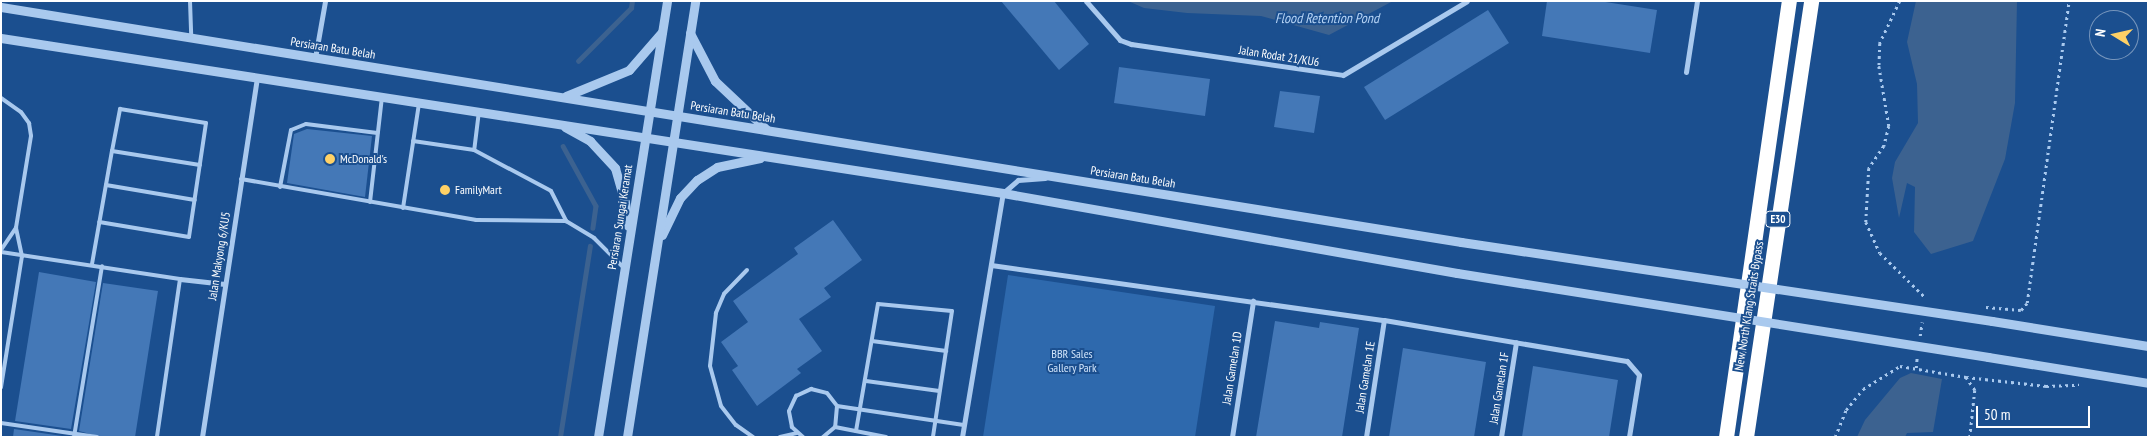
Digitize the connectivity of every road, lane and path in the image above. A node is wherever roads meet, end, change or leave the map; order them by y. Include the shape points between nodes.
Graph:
1 (190, 1) edge
2 (325, 1) edge
3 (666, 1) edge
4 (695, 1) edge
5 (1086, 1) edge
6 (1467, 1) edge
7 (1697, 1) edge
8 (1789, 1) edge
9 (1811, 1) edge
10 (1900, 1) edge
11 (2069, 1) edge
12 (1, 7) edge
13 (662, 32) junction
14 (690, 32) junction
15 (1, 38) edge
16 (191, 38) junction
17 (315, 58) junction
18 (1686, 72) dead end
19 (257, 77) junction
20 (382, 97) junction
21 (563, 97) junction
22 (1, 98) edge
23 (419, 102) junction
24 (650, 111) junction
25 (479, 112) junction
26 (677, 116) junction
27 (559, 124) junction
28 (768, 130) junction
29 (378, 134) junction
30 (645, 137) junction
31 (413, 141) junction
32 (674, 142) junction
33 (474, 150) junction
34 (112, 151) junction
35 (768, 156) junction
36 (200, 165) junction
37 (1061, 178) junction
38 (241, 179) junction
39 (106, 185) junction
40 (280, 187) junction
41 (1004, 193) junction
42 (195, 200) junction
43 (370, 202) junction
44 (403, 208) junction
45 (566, 221) junction
46 (99, 222) junction
47 (16, 228) junction
48 (629, 241) junction
49 (657, 244) junction
50 (1, 251) edge
51 (22, 256) junction
52 (92, 264) junction
53 (991, 265) junction
54 (102, 266) junction
55 (624, 269) junction
56 (747, 270) dead end
57 (180, 278) junction
58 (225, 284) junction
59 (1934, 299) dead end
60 (1253, 301) junction
61 (1978, 306) dead end
62 (1384, 320) junction
63 (872, 341) junction
64 (1516, 342) junction
65 (2148, 346) edge
66 (946, 351) junction
67 (1755, 368) junction
68 (1966, 377) junction
69 (866, 381) junction
70 (2148, 384) edge
71 (2084, 385) dead end
72 (1, 387) edge
73 (939, 391) junction
74 (837, 406) junction
75 (861, 410) junction
76 (935, 421) junction
77 (1, 423) edge
78 (964, 425) junction
79 (835, 427) junction
80 (856, 432) junction
81 (797, 433) junction
82 (75, 435) edge
83 (97, 437) edge
84 (157, 437) edge
85 (202, 437) edge
86 (598, 437) edge
87 (627, 437) edge
88 (754, 437) edge
89 (780, 437) edge
90 (803, 437) edge
91 (823, 437) edge
92 (886, 437) edge
93 (933, 437) edge
94 (962, 437) edge
95 (1232, 437) edge
96 (1366, 437) edge
97 (1501, 437) edge
98 (1629, 437) edge
99 (1726, 437) edge
100 (1746, 437) edge
101 (1752, 437) edge
102 (1835, 437) edge
103 (1970, 437) edge

1 - 16 lane
2 - 17 street
3 - 13 street, Persiaran Sungai Keramat
4 - 14 street
5 - 6 street, Jalan Rodat 21/KU6 via 1120,40 1131,44 1343,75
7 - 18 street
8 - 99 highway, New North Klang Straits Bypass / E30
9 - 67 highway, New North Klang Straits Bypass / E30
10 - 59 path via 1880,43 1879,66 1889,126 1884,146 1868,168 1866,222 1880,253 1915,290
11 - 61 path via 2027,303 2021,310
12 - 16 street, Persiaran Batu Belah
13 - 21 street via 628,70
13 - 24 street, Persiaran Sungai Keramat
14 - 26 street
14 - 28 street via 715,81
15 - 19 street
16 - 17 street, Persiaran Batu Belah
17 - 21 street, Persiaran Batu Belah
19 - 20 street
19 - 38 street, Jalan Makyong 6/KU5
20 - 23 street
20 - 29 lane
21 - 24 street, Persiaran Batu Belah
22 - 47 lane via 21,112 29,123 31,136
23 - 25 street
23 - 31 lane
24 - 26 street, Persiaran Batu Belah
24 - 30 street, Persiaran Sungai Keramat
25 - 27 street
25 - 33 lane
26 - 28 street, Persiaran Batu Belah
26 - 32 street
27 - 30 street
27 - 48 street via 590,141 614,168 626,202
28 - 37 street, Persiaran Batu Belah
29 - 40 lane via 306,124 291,130
29 - 43 lane
30 - 32 street
30 - 48 street, Persiaran Sungai Keramat
31 - 33 lane
31 - 44 lane
32 - 35 street
32 - 49 street
33 - 45 lane via 550,191 561,205
34 - 36 lane
34 - 36 lane via 120,109 206,123
34 - 39 lane
35 - 41 street
35 - 49 street via 717,167 697,180 680,198
36 - 42 lane
37 - 41 street via 1018,180
37 - 65 street, Persiaran Batu Belah, bridge
38 - 40 lane
38 - 58 street, Jalan Makyong 6/KU5
39 - 42 lane
39 - 46 lane
40 - 43 lane
41 - 53 street
41 - 70 street, bridge via 1457,273
42 - 46 lane via 189,237
43 - 44 lane
44 - 45 lane via 476,220
45 - 55 lane via 594,238
46 - 52 lane
47 - 50 lane
47 - 51 lane
48 - 55 street, Persiaran Sungai Keramat
49 - 87 street
50 - 51 lane
51 - 52 lane
51 - 72 lane
52 - 54 lane
53 - 60 street
53 - 78 street
54 - 57 lane
54 - 82 lane
55 - 86 street, Persiaran Sungai Keramat
56 - 88 lane via 724,294 716,313 710,366 721,406 736,425
57 - 58 street
57 - 84 lane
58 - 85 street, Jalan Makyong 6/KU5
60 - 62 street
60 - 95 street, Jalan Gamelan 1D
62 - 64 street
62 - 96 street, Jalan Gamelan 1E
63 - 66 lane
63 - 66 lane via 878,304 952,311
63 - 69 lane
64 - 97 street, Jalan Gamelan 1F
64 - 98 street via 1627,361 1639,375
66 - 73 lane
67 - 100 highway, New North Klang Straits Bypass / E30
67 - 101 lane
68 - 71 path via 2038,386
68 - 102 path via 1900,366 1864,389 1846,410
68 - 103 path via 1974,390
69 - 73 lane
69 - 75 lane
73 - 76 lane
74 - 75 lane
74 - 79 lane
74 - 81 lane via 820,390 803,391 789,411
75 - 76 lane
75 - 80 lane
76 - 78 lane
76 - 93 lane
77 - 82 lane
78 - 94 street
79 - 80 lane
79 - 91 lane
80 - 92 lane
81 - 89 lane
81 - 90 lane
82 - 83 lane

